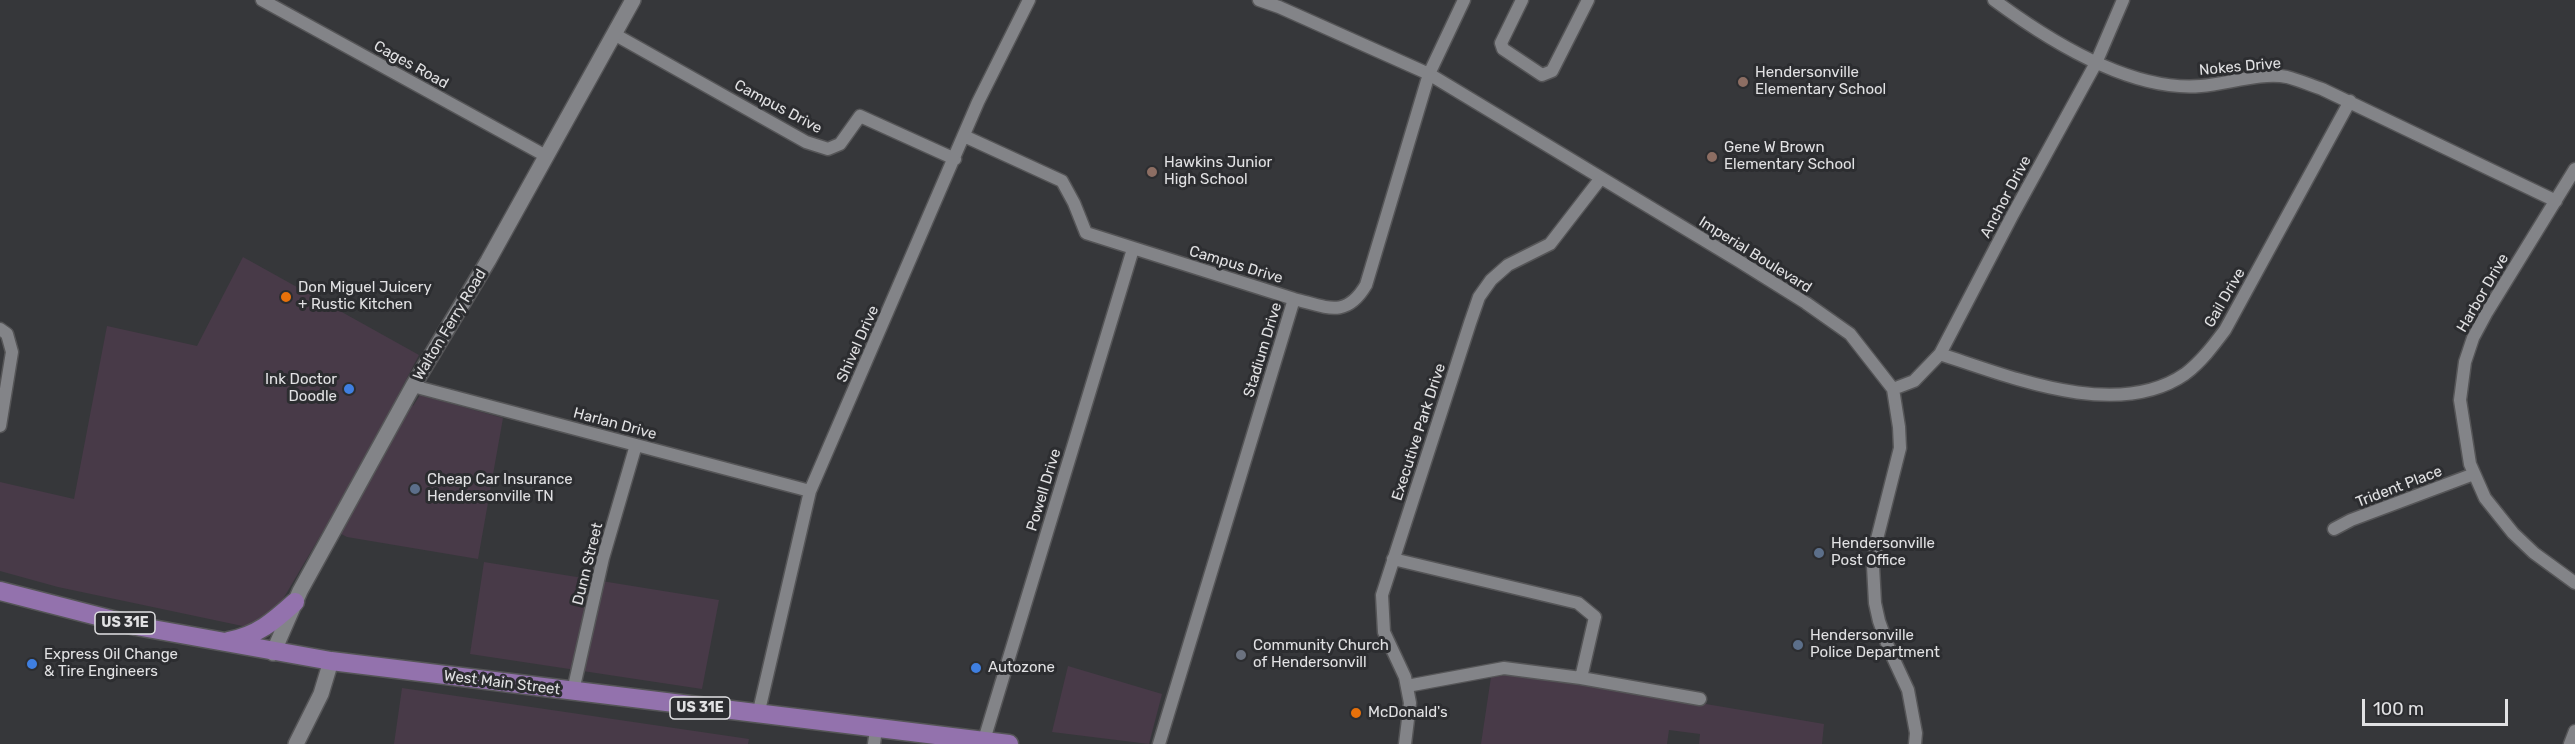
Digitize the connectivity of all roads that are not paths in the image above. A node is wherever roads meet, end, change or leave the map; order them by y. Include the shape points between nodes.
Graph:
1 (262, 0) edge
2 (633, 0) edge
3 (1029, 0) edge
4 (1259, 0) edge
5 (1464, 0) edge
6 (1522, 0) edge
7 (1588, 0) edge
8 (1994, 0) edge
9 (2123, 0) edge
10 (614, 34) junction
11 (2096, 63) junction
12 (1429, 74) junction
13 (2350, 100) junction
14 (964, 136) junction
15 (546, 156) junction
16 (955, 159) junction
17 (2575, 169) edge
18 (1601, 178) junction
19 (2556, 201) junction
20 (1133, 249) junction
21 (1294, 299) junction
22 (0, 329) edge
23 (1940, 354) junction
24 (413, 386) junction
25 (1893, 389) junction
26 (0, 426) edge
27 (636, 445) junction
28 (2474, 474) junction
29 (810, 491) junction
30 (2334, 529) dead end
31 (1393, 559) junction
32 (2575, 583) edge
33 (0, 591) edge
34 (295, 602) junction
35 (218, 642) junction
36 (273, 652) junction
37 (331, 662) junction
38 (1581, 678) junction
39 (1407, 686) junction
40 (573, 691) junction
41 (1700, 699) dead end
42 (758, 715) junction
43 (2575, 731) edge
44 (875, 737) edge
45 (984, 740) junction
46 (296, 744) edge
47 (1010, 744) edge
48 (1159, 744) edge
49 (1405, 744) edge
50 (1915, 744) edge
51 (2570, 744) edge

1 - 15 street, Cages Road
2 - 10 street, Walton Ferry Road
3 - 14 street, Shivel Drive
4 - 12 street, Imperial Boulevard
5 - 12 street, Stadium Drive
6 - 7 street via 1502,43 1503,49 1542,75 1552,71
8 - 11 street, Nokes Drive
9 - 11 street, Anchor Drive
10 - 15 street, Walton Ferry Road
10 - 16 street, Campus Drive via 806,142 828,149 840,144 860,116
11 - 13 street, Nokes Drive via 2160,85 2201,86 2285,76
11 - 23 street, Anchor Drive
12 - 18 street, Imperial Boulevard
12 - 21 street, Stadium Drive via 1359,298 1341,308
13 - 19 street, Nokes Drive
13 - 23 street, Gail Drive via 2225,330 2200,361 2168,384 2123,396 2096,396
14 - 16 street, Shivel Drive
14 - 20 street, Campus Drive via 1062,181 1086,233
15 - 24 street, Walton Ferry Road
16 - 29 street, Shivel Drive
17 - 19 street, Harbor Drive
18 - 25 street, Imperial Boulevard via 1850,334
18 - 31 street, Executive Park Drive via 1550,244 1508,265 1479,297
19 - 28 street, Harbor Drive via 2487,312 2465,362 2460,400
20 - 21 street, Campus Drive
20 - 45 street, Powell Drive
21 - 48 street, Stadium Drive
22 - 26 street via 7,334 12,352
23 - 25 street, Anchor Drive via 1914,381
24 - 27 street, Harlan Drive
24 - 34 street, Walton Ferry Road
25 - 50 street via 1900,448 1877,539 1875,603 1889,649 1908,690
27 - 29 street, Harlan Drive
27 - 40 street, Dunn Street via 603,558
28 - 30 street, Trident Place
28 - 32 street, Harbor Drive via 2485,498 2513,533
29 - 42 street, Shivel Drive
31 - 38 street via 1578,603 1595,617
31 - 39 street, Executive Park Drive via 1382,595 1384,632
33 - 35 main road, West Main Street / US 31E via 136,626
34 - 35 main road via 256,633
34 - 36 street, Walton Ferry Road
35 - 36 main road, West Main Street / US 31E
36 - 37 main road, West Main Street / US 31E
37 - 40 main road, West Main Street / US 31E
37 - 46 street via 321,694
38 - 39 street via 1504,668
38 - 41 street
39 - 49 street, Executive Park Drive via 1410,703
40 - 42 main road, West Main Street / US 31E
42 - 44 main road, West Main Street / US 31E
43 - 51 street
44 - 45 main road, West Main Street / US 31E
45 - 47 main road, West Main Street / US 31E

